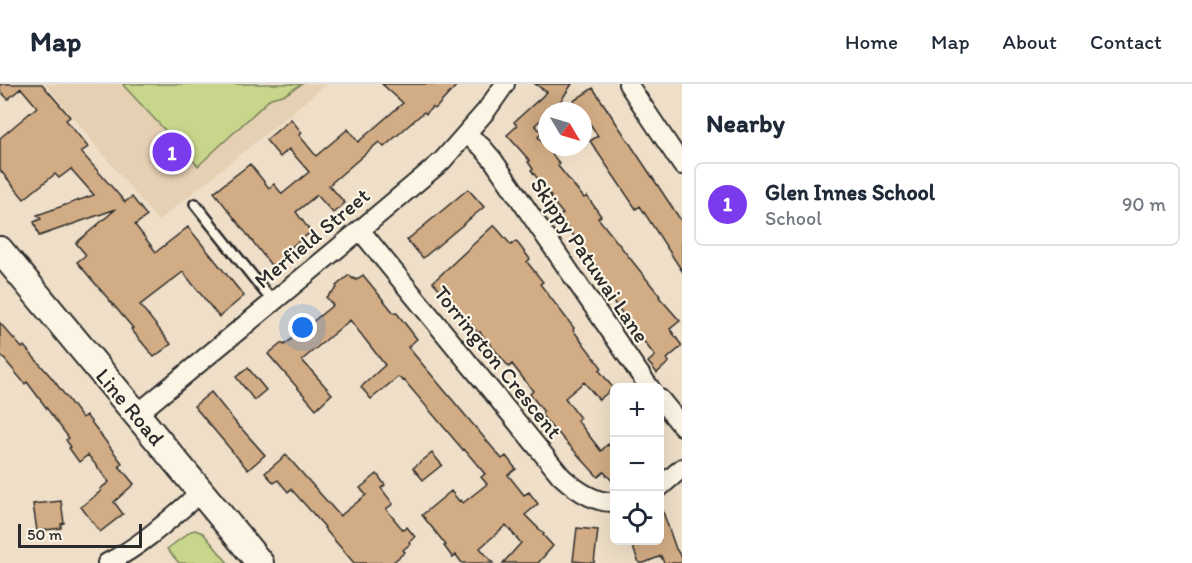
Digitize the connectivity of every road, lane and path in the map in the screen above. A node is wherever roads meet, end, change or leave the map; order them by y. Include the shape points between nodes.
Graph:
1 (505, 84) edge
2 (628, 84) edge
3 (466, 134) junction
4 (682, 165) edge
5 (195, 204) dead end
6 (360, 230) junction
7 (0, 250) edge
8 (273, 302) junction
9 (647, 383) edge
10 (664, 404) edge
11 (136, 415) junction
12 (682, 426) edge
13 (682, 468) edge
14 (664, 484) edge
15 (201, 492) junction
16 (610, 502) edge
17 (107, 563) edge
18 (260, 563) edge

1 - 3 street, Merfield Street
2 - 4 street
3 - 6 street, Merfield Street via 442,161
3 - 9 street, Skippy Patuwai Lane via 493,160
5 - 8 lane
6 - 8 street, Merfield Street
6 - 16 street, Torrington Crescent via 561,476 586,495
7 - 11 main road, Line Road
8 - 11 street, Merfield Street
10 - 12 street
11 - 15 main road, Line Road
13 - 14 street
15 - 17 street via 147,537
15 - 18 main road, Line Road

